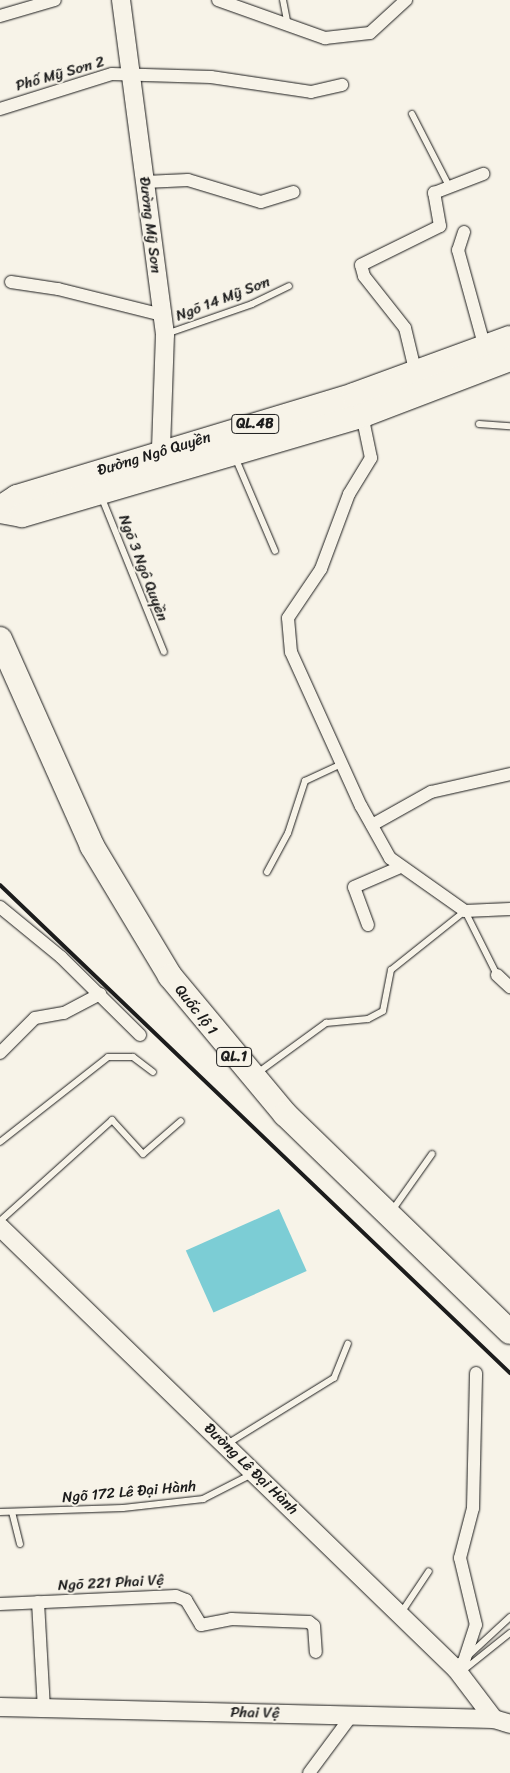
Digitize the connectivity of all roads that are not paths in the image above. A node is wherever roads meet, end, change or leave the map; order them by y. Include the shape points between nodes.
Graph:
1 (54, 0) edge
2 (121, 0) edge
3 (218, 0) edge
4 (283, 0) edge
5 (406, 0) edge
6 (0, 16) edge
7 (288, 26) junction
8 (130, 75) junction
9 (342, 85) dead end
10 (0, 109) edge
11 (412, 114) dead end
12 (483, 174) dead end
13 (145, 182) junction
14 (449, 186) junction
15 (294, 192) dead end
16 (464, 232) dead end
17 (11, 282) dead end
18 (290, 286) dead end
19 (162, 315) junction
20 (165, 334) junction
21 (510, 339) edge
22 (484, 348) junction
23 (510, 359) edge
24 (416, 374) junction
25 (359, 405) junction
26 (479, 424) dead end
27 (510, 426) edge
28 (232, 452) junction
29 (163, 461) junction
30 (100, 491) junction
31 (0, 509) edge
32 (274, 551) dead end
33 (0, 639) edge
34 (164, 652) dead end
35 (341, 764) junction
36 (510, 774) edge
37 (372, 825) junction
38 (398, 868) junction
39 (267, 872) dead end
40 (0, 907) edge
41 (510, 908) edge
42 (465, 911) junction
43 (368, 925) dead end
44 (510, 971) edge
45 (497, 975) junction
46 (510, 987) edge
47 (100, 994) junction
48 (140, 1035) dead end
49 (0, 1053) edge
50 (153, 1072) dead end
51 (252, 1078) junction
52 (181, 1121) dead end
53 (0, 1142) edge
54 (432, 1154) dead end
55 (388, 1215) junction
56 (0, 1221) edge
57 (0, 1227) edge
58 (510, 1332) edge
59 (348, 1344) dead end
60 (476, 1373) dead end
61 (226, 1445) junction
62 (254, 1472) junction
63 (0, 1512) edge
64 (12, 1512) junction
65 (20, 1544) dead end
66 (429, 1571) dead end
67 (38, 1602) junction
68 (0, 1604) edge
69 (400, 1614) junction
70 (510, 1616) edge
71 (510, 1633) edge
72 (316, 1652) dead end
73 (460, 1668) junction
74 (0, 1707) edge
75 (44, 1708) junction
76 (352, 1715) junction
77 (502, 1722) edge
78 (309, 1773) edge

1 - 6 street
2 - 8 street, Đường Mỹ Sơn
3 - 7 street
4 - 7 lane
5 - 7 street via 370,33 325,38
8 - 9 street, Phố Mỹ Sơn 2 via 211,77 311,92
8 - 10 street, Phố Mỹ Sơn 2 via 99,77
8 - 13 street, Đường Mỹ Sơn
11 - 14 lane
12 - 14 street
13 - 15 street via 188,180 262,202
13 - 19 street, Đường Mỹ Sơn
14 - 24 street via 434,193 440,226 361,265 364,276 405,328
16 - 22 street via 458,250
17 - 19 street via 58,289
18 - 20 lane, Ngõ 14 Mỹ Sơn via 252,304
19 - 20 street, Đường Mỹ Sơn
20 - 29 street, Đường Mỹ Sơn
21 - 22 highway, Đường Ngô Quyền / QL.4B
22 - 24 highway, Đường Ngô Quyền / QL.4B
23 - 25 highway, Đường Ngô Quyền / QL.4B
24 - 25 highway, Đường Ngô Quyền / QL.4B
25 - 28 highway, Đường Ngô Quyền / QL.4B
25 - 29 highway, Đường Ngô Quyền / QL.4B
25 - 35 street via 371,458 349,494 321,569 288,625 291,652
26 - 27 lane
28 - 29 highway, Đường Ngô Quyền / QL.4B
28 - 32 lane
29 - 30 highway, Đường Ngô Quyền / QL.4B
29 - 31 highway, Đường Ngô Quyền / QL.4B via 17,497
30 - 31 highway, Đường Ngô Quyền / QL.4B via 22,515
30 - 34 lane, Ngõ 3 Ngô Quyền
33 - 51 highway, Quốc lộ 1 / QL.1 via 63,784 130,915 205,1023
35 - 37 street
35 - 39 lane via 306,781 288,833
36 - 37 street via 431,792
37 - 38 street
38 - 42 street via 426,880
38 - 43 street via 354,887
40 - 47 street
41 - 42 street
42 - 45 lane
42 - 51 lane via 391,970 383,1011 368,1020 326,1023
44 - 45 street
45 - 46 street
47 - 48 street
47 - 49 street via 64,1013 35,1018
50 - 53 lane via 133,1057 108,1057
51 - 55 highway, Quốc lộ 1 / QL.1
52 - 56 lane via 143,1154 112,1120
54 - 55 lane
55 - 58 highway, Quốc lộ 1 / QL.1
57 - 61 street, Đường Lê Đại Hành
59 - 61 lane via 334,1378
60 - 73 street via 473,1508 460,1558 476,1625
61 - 62 street, Đường Lê Đại Hành
62 - 64 lane, Ngõ 172 Lê Đại Hành via 203,1499 123,1508
62 - 69 street, Đường Lê Đại Hành
63 - 64 lane, Ngõ 172 Lê Đại Hành
64 - 65 lane
66 - 69 lane
67 - 68 street, Ngõ 221 Phai Vệ
67 - 72 street, Ngõ 221 Phai Vệ via 176,1596 186,1600 201,1625 231,1618 309,1622 314,1626
67 - 75 street, Ngõ 221 Phai Vệ
69 - 73 street, Đường Lê Đại Hành
70 - 73 lane
71 - 73 lane
73 - 77 street, Đường Lê Đại Hành
74 - 75 street, Phai Vệ
75 - 76 street, Phai Vệ
76 - 77 street, Phai Vệ
76 - 78 street

